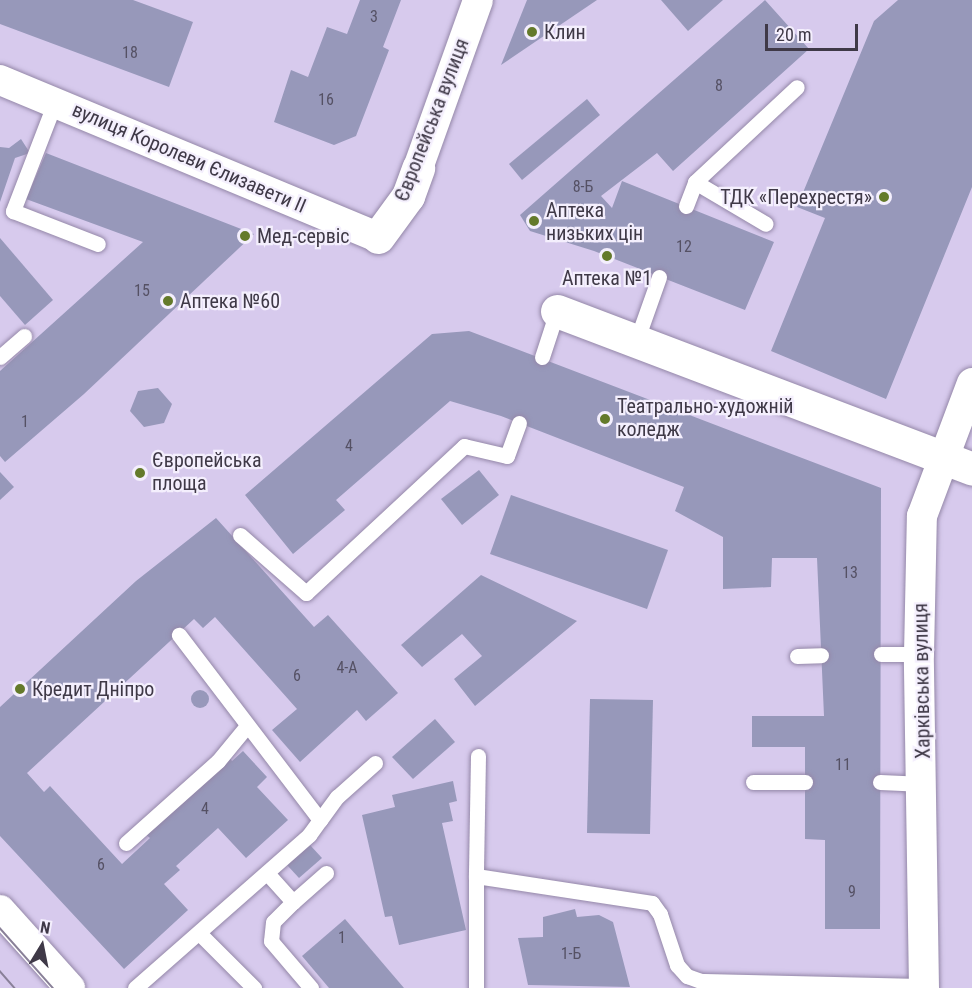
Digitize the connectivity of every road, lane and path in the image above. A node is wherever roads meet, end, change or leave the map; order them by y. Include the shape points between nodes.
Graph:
1 (478, 0) edge
2 (0, 80) edge
3 (797, 87) dead end
4 (55, 102) junction
5 (418, 168) joint
6 (695, 182) junction
7 (686, 206) dead end
8 (766, 224) dead end
9 (378, 237) joint
10 (98, 244) dead end
11 (659, 277) dead end
12 (557, 311) joint
13 (24, 336) dead end
14 (636, 342) junction
15 (0, 357) edge
16 (542, 357) dead end
17 (972, 383) edge
18 (519, 423) dead end
19 (958, 464) edge
20 (240, 535) dead end
21 (179, 635) dead end
22 (881, 654) dead end
23 (919, 654) junction
24 (797, 656) dead end
25 (822, 656) dead end
26 (246, 727) junction
27 (478, 756) dead end
28 (375, 764) dead end
29 (753, 782) dead end
30 (806, 782) dead end
31 (880, 782) dead end
32 (924, 784) junction
33 (320, 820) junction
34 (126, 843) dead end
35 (267, 873) junction
36 (326, 873) dead end
37 (477, 876) junction
38 (293, 902) junction
39 (0, 910) edge
40 (199, 933) junction
41 (924, 987) edge
42 (70, 988) edge
43 (135, 988) edge
44 (254, 988) edge
45 (311, 988) edge
46 (476, 988) edge

1 - 5 street, Європейська вулиця
2 - 4 street, вулиця Королеви Єлизавети ІІ
3 - 6 lane
4 - 9 street, вулиця Королеви Єлизавети ІІ
4 - 10 lane via 13,211
5 - 9 street, Європейська вулиця via 408,196
6 - 7 lane
6 - 8 lane
11 - 14 lane
12 - 14 street
12 - 16 lane
13 - 15 lane
14 - 19 street
17 - 19 street, Харківська вулиця
18 - 20 lane via 507,456 464,446 306,593
19 - 23 street, Харківська вулиця via 922,516
21 - 26 lane
22 - 23 lane
23 - 32 street, Харківська вулиця
24 - 25 lane
26 - 33 lane
26 - 34 lane via 218,761
27 - 37 lane
28 - 33 lane via 338,797
29 - 30 lane
31 - 32 lane
32 - 41 street, Харківська вулиця
33 - 35 lane
35 - 38 lane
35 - 40 lane
36 - 38 lane
37 - 41 lane via 652,903 660,914 677,966 687,976 701,981
37 - 46 lane
38 - 45 lane via 273,921 271,941
39 - 42 street
40 - 43 lane
40 - 44 lane

